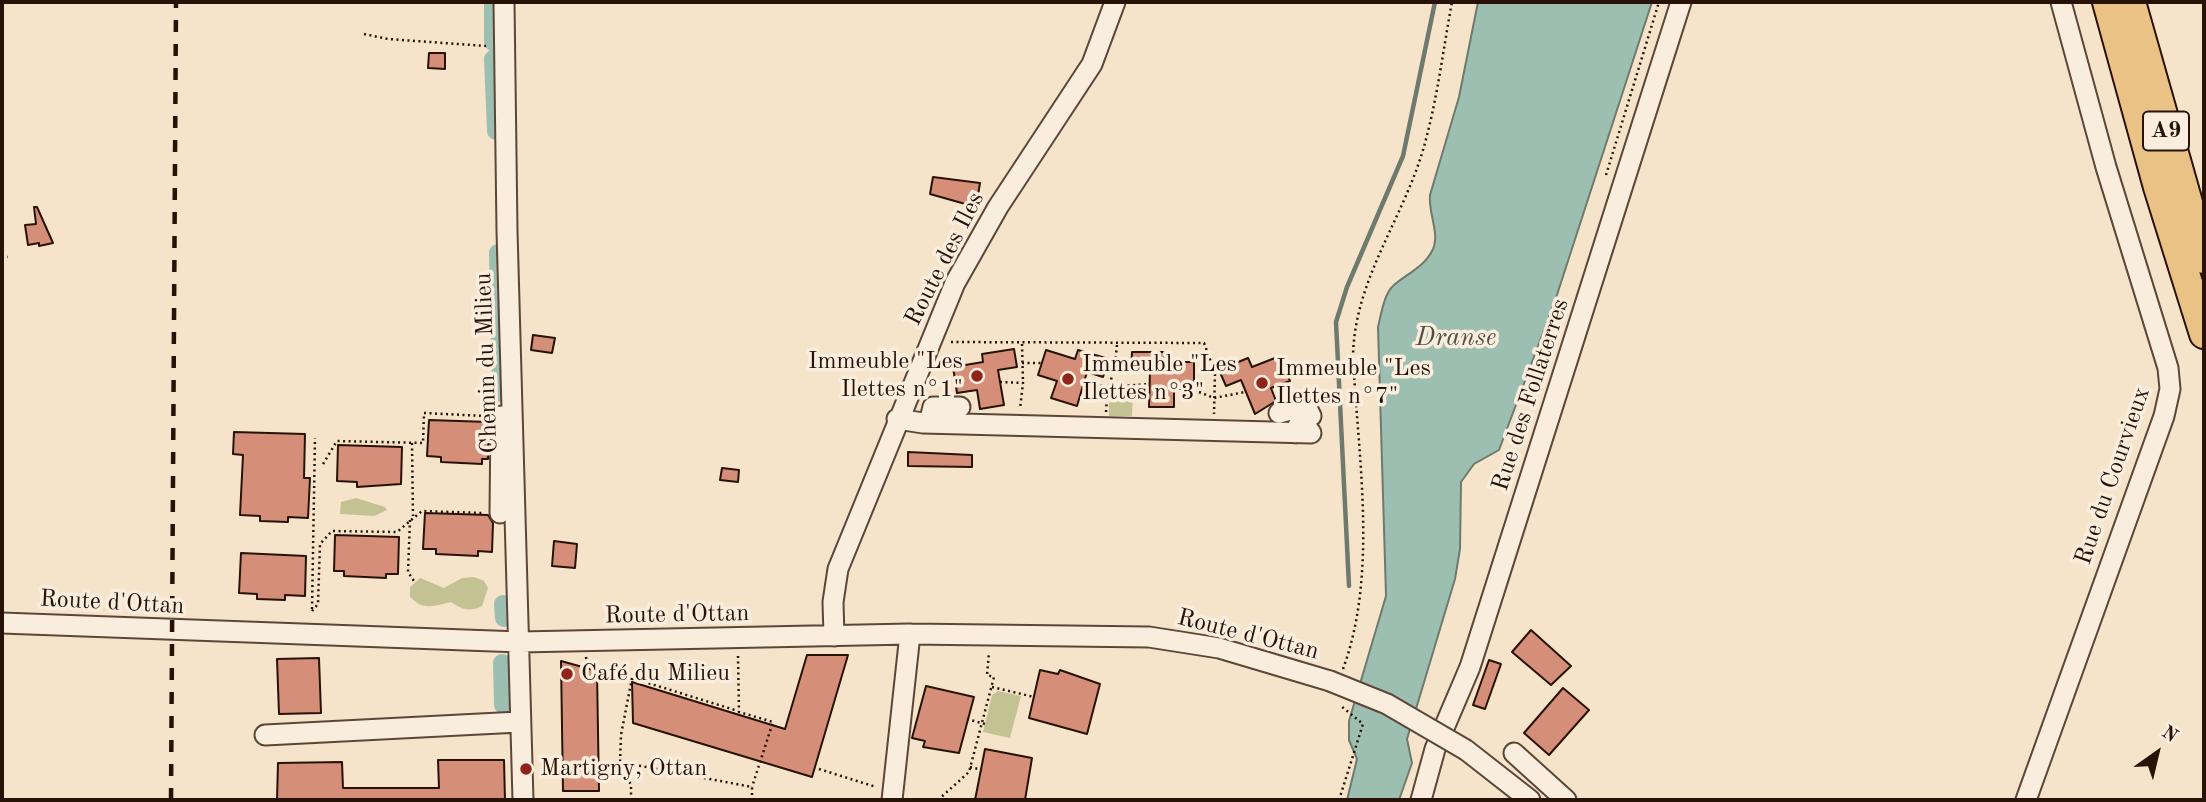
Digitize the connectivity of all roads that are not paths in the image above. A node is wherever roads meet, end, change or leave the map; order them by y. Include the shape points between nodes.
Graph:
1 (504, 2) edge
2 (1115, 2) edge
3 (1681, 2) edge
4 (2061, 2) edge
5 (2107, 2) edge
6 (2131, 2) edge
7 (2204, 259) edge
8 (2204, 334) edge
9 (960, 407) dead end
10 (501, 410) road end
11 (1279, 413) dead end
12 (897, 419) junction
13 (929, 423) junction
14 (500, 513) road end
15 (2, 623) edge
16 (910, 634) junction
17 (834, 636) junction
18 (520, 642) junction
19 (519, 722) junction
20 (265, 735) dead end
21 (1514, 753) dead end
22 (893, 797) edge
23 (523, 800) edge
24 (1421, 800) edge
25 (1530, 800) edge
26 (1566, 800) edge
27 (2026, 800) edge

1 - 18 street, Chemin du Milieu
2 - 12 street, Route des Iles via 1092,64 960,272
3 - 24 street, Rue des Follaterres via 1470,667 1435,749
4 - 27 street, Rue du Courvieux via 2163,351 2170,389
5 - 8 highway, A9
6 - 7 highway, A9
9 - 13 street via 933,407
10 - 14 street
11 - 13 street via 1308,410 1315,424 1303,433
12 - 13 street
12 - 17 street, Route des Iles via 838,569
15 - 18 street, Route d'Ottan
16 - 17 street, Route d'Ottan
16 - 22 street
16 - 25 street, Route d'Ottan, bridge via 1149,637 1219,648 1417,719
17 - 18 street, Route d'Ottan
18 - 19 street, Chemin du Milieu
19 - 20 street
19 - 23 street, Chemin du Milieu
21 - 26 street

